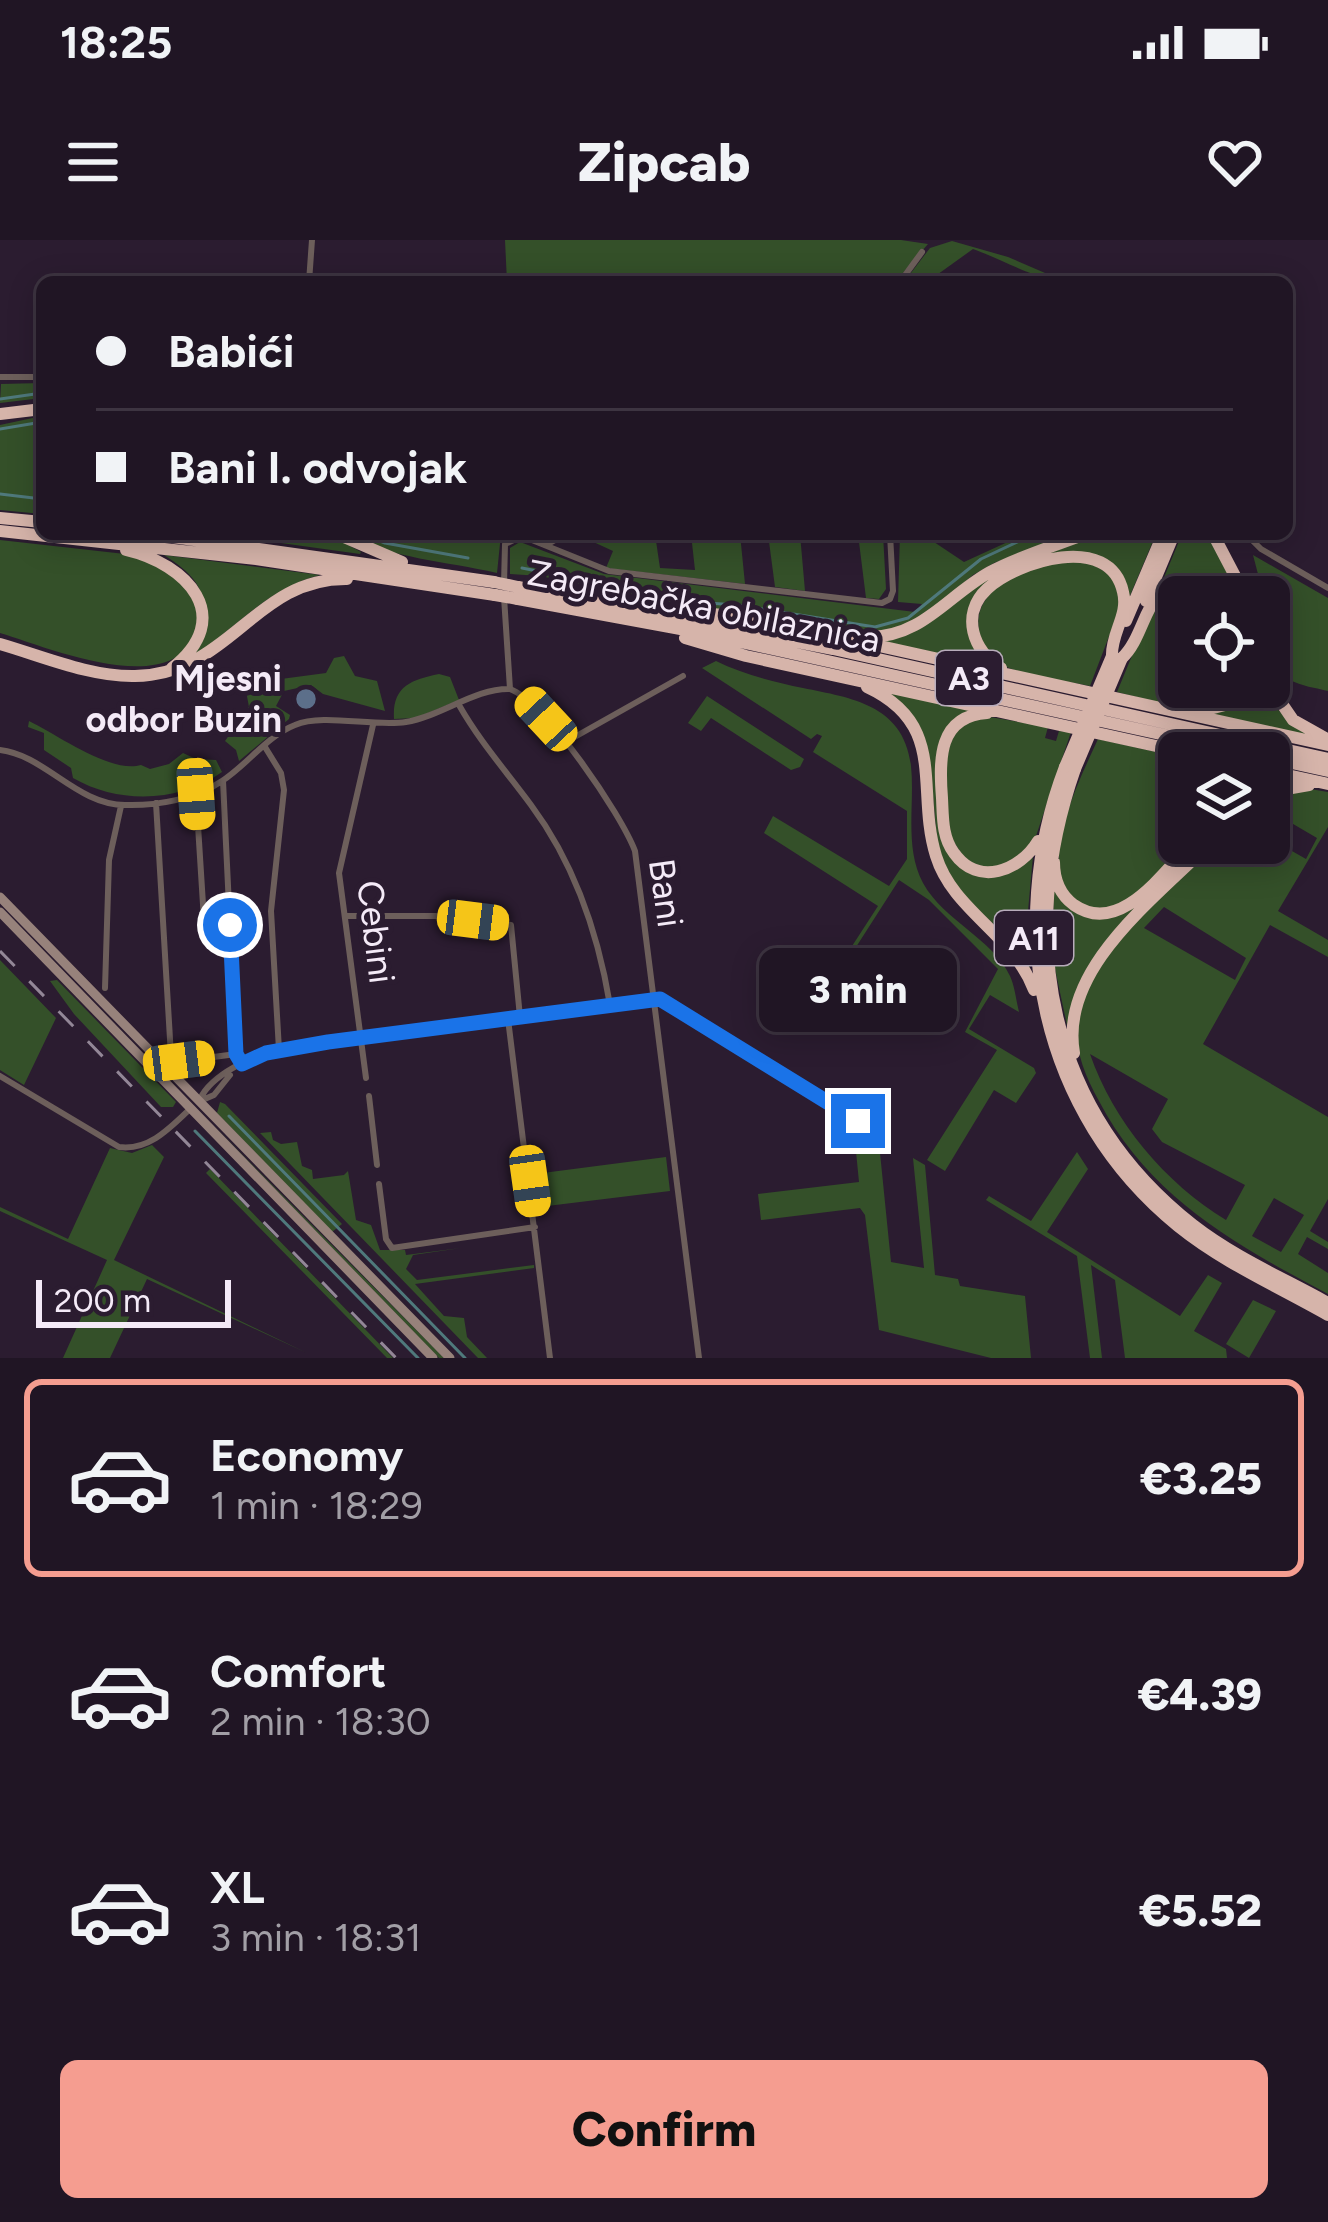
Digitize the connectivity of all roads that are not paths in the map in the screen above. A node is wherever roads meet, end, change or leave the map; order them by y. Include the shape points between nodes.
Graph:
1 (312, 240) edge
2 (922, 252) dead end
3 (309, 276) edge
4 (904, 276) edge
5 (36, 377) edge
6 (3, 379) edge
7 (36, 410) edge
8 (2, 415) edge
9 (0, 518) edge
10 (36, 521) edge
11 (0, 531) edge
12 (36, 534) edge
13 (70, 540) edge
14 (85, 540) edge
15 (195, 540) edge
16 (349, 540) edge
17 (510, 540) edge
18 (532, 540) edge
19 (555, 540) edge
20 (890, 540) edge
21 (1070, 540) edge
22 (1161, 540) edge
23 (1171, 540) edge
24 (1216, 540) edge
25 (1252, 540) edge
26 (548, 544) junction
27 (456, 576) junction
28 (1235, 576) edge
29 (426, 584) junction
30 (1328, 588) edge
31 (494, 589) junction
32 (518, 593) junction
33 (1158, 594) edge
34 (608, 603) junction
35 (621, 618) junction
36 (827, 634) junction
37 (0, 644) edge
38 (1117, 657) junction
39 (809, 670) junction
40 (166, 671) junction
41 (683, 676) dead end
42 (1042, 681) junction
43 (511, 688) junction
44 (459, 705) junction
45 (1158, 706) edge
46 (1166, 708) joint
47 (1216, 708) edge
48 (1285, 708) edge
49 (1012, 713) junction
50 (374, 725) junction
51 (1158, 734) edge
52 (564, 743) junction
53 (1328, 743) edge
54 (264, 746) junction
55 (1, 747) edge
56 (1158, 747) edge
57 (1328, 759) edge
58 (1290, 763) edge
59 (1328, 771) edge
60 (1290, 777) edge
61 (223, 781) junction
62 (1290, 787) edge
63 (1328, 787) edge
64 (196, 794) junction
65 (156, 803) junction
66 (121, 806) junction
67 (1052, 821) junction
68 (1171, 864) edge
69 (1189, 864) edge
70 (0, 897) edge
71 (0, 912) edge
72 (347, 916) junction
73 (205, 936) dead end
74 (105, 988) dead end
75 (656, 1000) junction
76 (610, 1005) junction
77 (520, 1017) junction
78 (508, 1019) junction
79 (362, 1038) junction
80 (279, 1050) junction
81 (236, 1054) junction
82 (1058, 1055) junction
83 (242, 1064) junction
84 (0, 1076) edge
85 (367, 1078) dead end
86 (369, 1096) dead end
87 (195, 1104) junction
88 (1094, 1111) junction
89 (858, 1121) dead end
90 (377, 1165) dead end
91 (379, 1184) dead end
92 (536, 1227) junction
93 (1328, 1303) edge
94 (1328, 1315) edge
95 (434, 1358) edge
96 (450, 1358) edge
97 (550, 1358) edge
98 (699, 1358) edge

1 - 3 street
2 - 4 street
5 - 6 street
7 - 8 highway
9 - 10 highway
11 - 12 highway, Zagrebačka obilaznica / A3
13 - 40 highway via 144,555 186,578 201,608 200,632
14 - 29 highway, Zagrebačka obilaznica / A3
15 - 27 highway, Zagrebačka obilaznica / A3
16 - 27 highway
17 - 43 street via 503,552
18 - 26 street
19 - 26 street
20 - 26 street via 893,591 882,603 609,571
21 - 36 highway via 996,568 906,632
22 - 38 highway, A11
23 - 38 highway, A11
24 - 28 highway
25 - 30 street
27 - 31 highway, Zagrebačka obilaznica / A3
29 - 31 highway, Zagrebačka obilaznica / A3
29 - 40 highway via 341,579 300,586 215,651
31 - 32 highway, Zagrebačka obilaznica / A3, bridge
32 - 34 highway, Zagrebačka obilaznica / A3
32 - 35 highway, Zagrebačka obilaznica / A3
33 - 38 highway via 1132,646
34 - 36 highway
34 - 57 highway, Zagrebačka obilaznica / A3
35 - 39 highway
35 - 51 highway, Zagrebačka obilaznica / A3
36 - 42 highway
37 - 40 highway via 120,676
38 - 42 highway via 1112,644 1125,602 1110,568 1077,555 1034,566 986,590 972,626 986,658
38 - 67 highway, A11, bridge
39 - 49 highway
39 - 82 highway via 881,694 914,724 926,757 938,862 955,893 1019,959
41 - 52 street
42 - 45 highway
43 - 44 street
43 - 52 street, Bani
44 - 50 street
44 - 76 street via 581,891
46 - 47 highway
46 - 53 highway
48 - 53 highway
49 - 56 highway
49 - 67 highway via 970,716 945,738 939,761 947,840 967,865 997,872 1025,859
50 - 54 street via 305,722
50 - 72 street, Cebini via 339,872
52 - 75 street, Bani via 635,851
54 - 61 street
54 - 80 street via 284,790 271,911
55 - 66 street
58 - 59 highway
60 - 63 highway
61 - 64 street
61 - 81 street
62 - 63 highway
64 - 65 street
64 - 73 street
65 - 66 street
65 - 81 street via 170,1056
66 - 74 street via 109,860
67 - 68 highway via 1054,870 1075,906 1115,912
67 - 82 highway, A11 via 1035,892 1034,940
67 - 88 highway, A11 via 1047,970 1064,1044
69 - 88 highway via 1112,943 1077,999 1073,1051
70 - 87 main road
71 - 87 main road
72 - 77 street via 511,925
72 - 79 street, Cebini
75 - 76 street
75 - 89 street
75 - 98 street, Bani
76 - 77 street
77 - 78 street
78 - 79 street
78 - 92 street
79 - 80 street
79 - 85 street, Cebini
80 - 83 street
81 - 83 street
82 - 94 highway, A11 via 1099,1139 1154,1204 1216,1255
83 - 87 street via 215,1078
84 - 87 street via 118,1147 151,1142
86 - 90 street
87 - 95 main road
87 - 96 main road
88 - 93 highway, A11 via 1132,1167 1194,1225
91 - 92 street via 392,1248
92 - 97 street

